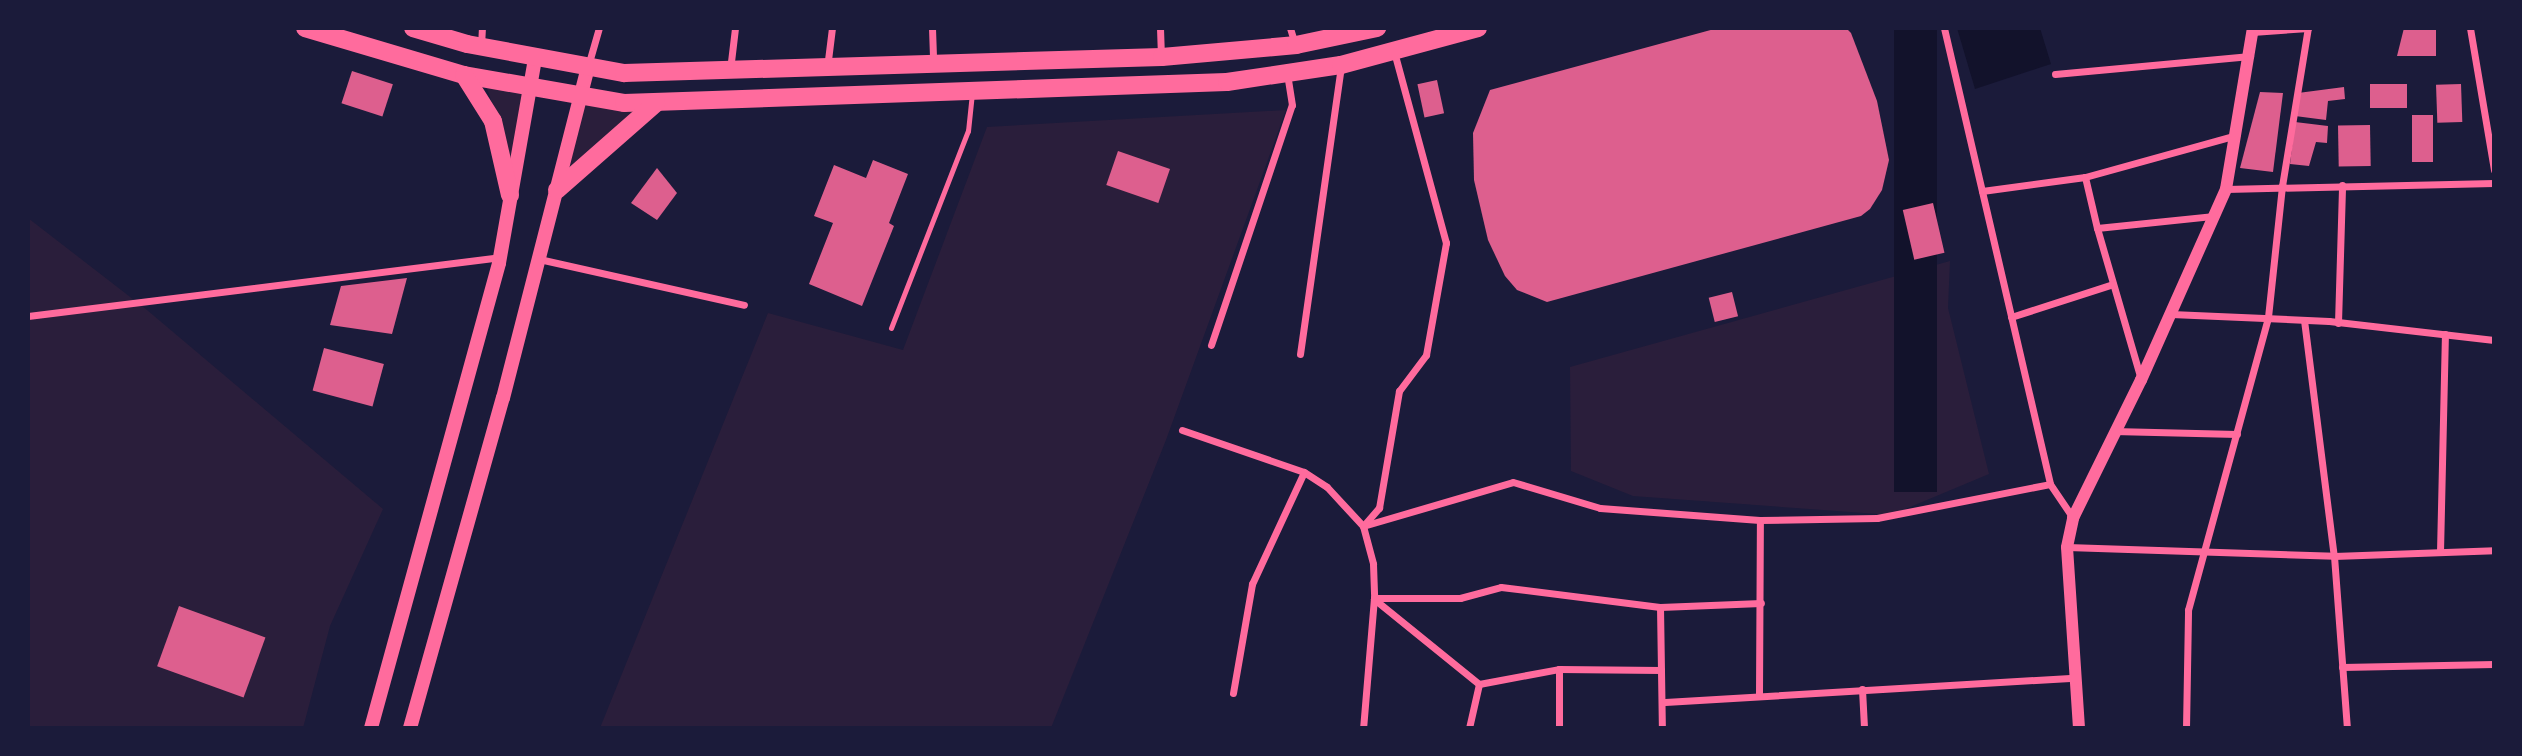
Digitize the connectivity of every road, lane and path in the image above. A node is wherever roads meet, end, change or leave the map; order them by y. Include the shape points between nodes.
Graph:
1 (305, 28) edge
2 (413, 28) edge
3 (482, 28) edge
4 (599, 28) edge
5 (735, 28) edge
6 (832, 28) edge
7 (932, 28) edge
8 (1160, 28) edge
9 (1377, 28) edge
10 (1478, 28) edge
11 (1944, 28) edge
12 (2309, 28) edge
13 (2470, 28) edge
14 (2252, 30) edge
15 (1293, 36) edge
16 (481, 47) junction
17 (1394, 51) junction
18 (2250, 56) junction
19 (1161, 57) junction
20 (534, 58) junction
21 (933, 65) junction
22 (1341, 65) junction
23 (588, 67) junction
24 (827, 68) junction
25 (730, 71) junction
26 (1287, 73) junction
27 (2055, 74) dead end
28 (464, 75) junction
29 (529, 88) junction
30 (973, 92) junction
31 (580, 97) junction
32 (656, 103) junction
33 (2236, 135) junction
34 (2494, 170) edge
35 (2085, 177) junction
36 (2494, 183) edge
37 (2343, 185) junction
38 (2282, 186) junction
39 (2226, 189) junction
40 (556, 190) junction
41 (1982, 191) junction
42 (510, 195) junction
43 (2214, 216) junction
44 (2097, 228) junction
45 (499, 257) junction
46 (539, 259) junction
47 (2113, 284) junction
48 (744, 304) dead end
49 (2171, 314) junction
50 (28, 316) edge
51 (2011, 317) junction
52 (2268, 317) junction
53 (2304, 320) junction
54 (2338, 323) junction
55 (891, 328) dead end
56 (2445, 334) junction
57 (2494, 340) edge
58 (1211, 345) dead end
59 (1300, 354) dead end
60 (2141, 380) junction
61 (1182, 430) dead end
62 (2112, 431) junction
63 (2237, 434) junction
64 (1304, 472) junction
65 (2050, 484) junction
66 (2073, 518) junction
67 (1760, 520) junction
68 (1363, 526) junction
69 (2067, 547) junction
70 (2205, 550) junction
71 (2494, 550) edge
72 (2440, 552) junction
73 (2334, 556) junction
74 (1374, 598) junction
75 (1761, 603) junction
76 (1660, 607) junction
77 (2494, 664) edge
78 (2342, 667) junction
79 (1559, 669) junction
80 (1661, 670) junction
81 (2074, 678) junction
82 (1479, 684) junction
83 (1862, 689) junction
84 (1233, 694) dead end
85 (1759, 694) junction
86 (1665, 702) junction
87 (371, 728) edge
88 (410, 728) edge
89 (1363, 728) edge
90 (1469, 728) edge
91 (1559, 728) edge
92 (1662, 728) edge
93 (1864, 728) edge
94 (2079, 728) edge
95 (2186, 728) edge
96 (2347, 728) edge

1 - 28 main road
2 - 16 main road
3 - 16 street
4 - 23 street
5 - 25 street
6 - 24 street
7 - 21 street
8 - 19 street
9 - 15 main road
10 - 17 main road
11 - 41 street
12 - 14 street
12 - 38 street
13 - 34 street
14 - 18 street
15 - 19 main road
16 - 20 main road
17 - 22 main road
17 - 68 street via 1446,243 1426,355 1399,391 1378,508
18 - 27 street
18 - 33 street
19 - 21 main road
20 - 23 main road
20 - 29 main road
21 - 24 main road
22 - 26 main road
22 - 59 street
23 - 25 main road via 624,73
23 - 31 main road
24 - 25 main road
26 - 30 main road via 1172,87
26 - 58 street via 1292,105
28 - 29 main road
28 - 42 main road via 493,121
29 - 31 main road
29 - 42 main road
30 - 32 main road
30 - 55 lane via 968,131
31 - 32 main road
31 - 40 main road
32 - 40 main road
33 - 35 street
33 - 39 street
35 - 41 street
35 - 44 street
36 - 37 street
37 - 38 street
37 - 54 street
38 - 39 street
38 - 52 street
39 - 43 street
40 - 46 main road
41 - 51 street
42 - 45 main road
43 - 44 street
43 - 49 street
44 - 47 street
45 - 50 street
45 - 87 main road
46 - 48 street
46 - 88 main road
47 - 51 street
47 - 60 street
49 - 52 street
49 - 60 street
51 - 65 street
52 - 53 street
52 - 63 street
53 - 54 street
53 - 73 street
54 - 56 street
56 - 57 street
56 - 72 street
60 - 62 street
61 - 64 street
62 - 63 street
62 - 66 street
63 - 70 street
64 - 68 street via 1327,486
64 - 84 street via 1252,584
65 - 66 street
65 - 67 street via 1877,518
66 - 69 street
67 - 68 street via 1600,508 1514,482
67 - 75 street
68 - 74 street via 1373,564
69 - 70 street
69 - 81 street
70 - 73 street
70 - 95 street via 2188,610
71 - 72 street
72 - 73 street
73 - 78 street
74 - 76 street via 1460,598 1501,587
74 - 82 street
74 - 89 street
75 - 76 street
75 - 85 street
76 - 80 street
77 - 78 street
78 - 96 street
79 - 80 street
79 - 82 street
79 - 91 street
80 - 86 street
81 - 83 street
81 - 94 street
82 - 90 street
83 - 85 street
83 - 93 street
85 - 86 street
86 - 92 street

